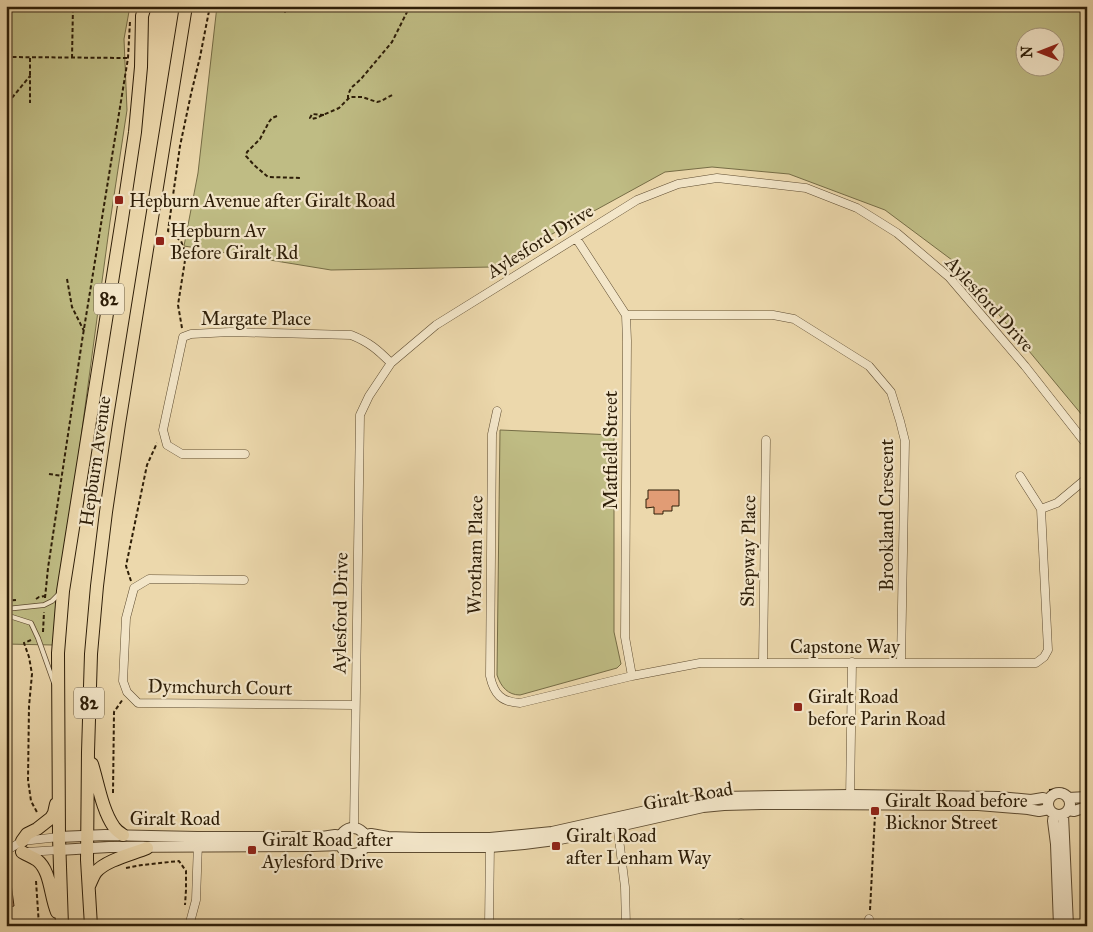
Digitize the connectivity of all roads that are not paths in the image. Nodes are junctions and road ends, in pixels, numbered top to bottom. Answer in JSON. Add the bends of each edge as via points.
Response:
{"nodes":[{"id":1,"x":145,"y":6,"type":"edge"},
{"id":2,"x":186,"y":6,"type":"edge"},
{"id":3,"x":576,"y":238,"type":"junction"},
{"id":4,"x":626,"y":315,"type":"junction"},
{"id":5,"x":391,"y":364,"type":"junction"},
{"id":6,"x":497,"y":411,"type":"dead end"},
{"id":7,"x":766,"y":440,"type":"dead end"},
{"id":8,"x":1087,"y":445,"type":"edge"},
{"id":9,"x":245,"y":454,"type":"dead end"},
{"id":10,"x":1020,"y":476,"type":"dead end"},
{"id":11,"x":1087,"y":478,"type":"edge"},
{"id":12,"x":1041,"y":509,"type":"junction"},
{"id":13,"x":244,"y":580,"type":"dead end"},
{"id":14,"x":63,"y":591,"type":"junction"},
{"id":15,"x":6,"y":609,"type":"edge"},
{"id":16,"x":6,"y":615,"type":"edge"},
{"id":17,"x":763,"y":662,"type":"junction"},
{"id":18,"x":852,"y":662,"type":"junction"},
{"id":19,"x":901,"y":662,"type":"junction"},
{"id":20,"x":632,"y":676,"type":"junction"},
{"id":21,"x":58,"y":695,"type":"junction"},
{"id":22,"x":500,"y":696,"type":"joint"},
{"id":23,"x":355,"y":705,"type":"junction"},
{"id":24,"x":88,"y":752,"type":"junction"},
{"id":25,"x":58,"y":796,"type":"junction"},
{"id":26,"x":1087,"y":797,"type":"edge"},
{"id":27,"x":1068,"y":798,"type":"junction"},
{"id":28,"x":850,"y":800,"type":"junction"},
{"id":29,"x":1087,"y":808,"type":"edge"},
{"id":30,"x":1057,"y":810,"type":"junction"},
{"id":31,"x":617,"y":823,"type":"junction"},
{"id":32,"x":354,"y":828,"type":"junction"},
{"id":33,"x":365,"y":834,"type":"junction"},
{"id":34,"x":123,"y":835,"type":"junction"},
{"id":35,"x":340,"y":841,"type":"junction"},
{"id":36,"x":87,"y":842,"type":"junction"},
{"id":37,"x":198,"y":842,"type":"junction"},
{"id":38,"x":490,"y":842,"type":"junction"},
{"id":39,"x":59,"y":844,"type":"junction"},
{"id":40,"x":16,"y":847,"type":"edge"},
{"id":41,"x":147,"y":848,"type":"junction"},
{"id":42,"x":364,"y":848,"type":"junction"},
{"id":43,"x":88,"y":888,"type":"junction"},
{"id":44,"x":62,"y":926,"type":"edge"},
{"id":45,"x":92,"y":926,"type":"edge"},
{"id":46,"x":189,"y":926,"type":"edge"},
{"id":47,"x":489,"y":926,"type":"edge"},
{"id":48,"x":626,"y":926,"type":"edge"},
{"id":49,"x":1059,"y":926,"type":"edge"},
{"id":50,"x":1068,"y":926,"type":"edge"}],
"edges":[{"from":1,"to":14,"type":"main road","name":"Hepburn Avenue","number":"82","via":[[135,132]]},
{"from":2,"to":24,"type":"main road","name":"Hepburn Avenue","number":"82","via":[[106,512],[91,654]]},
{"from":3,"to":4,"type":"street"},
{"from":3,"to":5,"type":"street","name":"Aylesford Drive","via":[[436,325]]},
{"from":3,"to":8,"type":"street","name":"Aylesford Drive","via":[[637,200],[678,184],[717,178],[806,188],[857,208],[897,233],[948,277],[1025,366]]},
{"from":4,"to":19,"type":"street","name":"Brookland Crescent","via":[[773,315],[794,319],[869,366],[891,392],[905,441]]},
{"from":4,"to":20,"type":"street","name":"Matfield Street","via":[[625,637]]},
{"from":5,"to":9,"type":"street","name":"Margate Place","via":[[377,349],[351,335],[230,332],[183,337],[162,430],[167,445],[182,454]]},
{"from":5,"to":23,"type":"street","name":"Aylesford Drive","via":[[360,415]]},
{"from":6,"to":22,"type":"street","name":"Wrotham Place","via":[[492,434],[490,676],[493,688]]},
{"from":7,"to":17,"type":"street","name":"Shepway Place"},
{"from":10,"to":12,"type":"street","name":"Capstone Way"},
{"from":11,"to":12,"type":"street","via":[[1057,503]]},
{"from":12,"to":19,"type":"street","name":"Capstone Way","via":[[1048,650],[1044,658],[1036,663]]},
{"from":13,"to":23,"type":"street","name":"Dymchurch Court","via":[[149,578],[134,588],[126,618],[123,680],[127,692],[138,703]]},
{"from":14,"to":15,"type":"lane","via":[[44,605]]},
{"from":14,"to":21,"type":"main road","name":"Hepburn Avenue","number":"82"},
{"from":16,"to":21,"type":"lane","via":[[31,624]]},
{"from":17,"to":18,"type":"street","name":"Capstone Way"},
{"from":17,"to":20,"type":"street","name":"Capstone Way","via":[[700,663]]},
{"from":18,"to":19,"type":"street","name":"Capstone Way"},
{"from":18,"to":28,"type":"street"},
{"from":20,"to":22,"type":"street","name":"Capstone Way","via":[[520,703]]},
{"from":21,"to":25,"type":"main road","name":"Hepburn Avenue","number":"82"},
{"from":23,"to":32,"type":"street","name":"Aylesford Drive"},
{"from":24,"to":34,"type":"main road","via":[[107,813],[114,827]]},
{"from":24,"to":36,"type":"main road","name":"Hepburn Avenue","number":"82"},
{"from":25,"to":39,"type":"main road","name":"Hepburn Avenue","number":"82"},
{"from":25,"to":40,"type":"main road","via":[[51,818],[27,834]]},
{"from":26,"to":27,"type":"street"},
{"from":27,"to":30,"type":"street","via":[[1070,804]]},
{"from":27,"to":30,"type":"street","via":[[1059,793],[1053,795]]},
{"from":28,"to":30,"type":"street","name":"Giralt Road","via":[[875,805]]},
{"from":28,"to":30,"type":"street","name":"Giralt Road","via":[[1043,798]]},
{"from":28,"to":31,"type":"street","name":"Giralt Road","via":[[703,807]]},
{"from":29,"to":30,"type":"street","name":"Giralt Road"},
{"from":30,"to":49,"type":"street","via":[[1053,821]]},
{"from":30,"to":50,"type":"street"},
{"from":31,"to":38,"type":"street","name":"Giralt Road","via":[[555,840]]},
{"from":31,"to":48,"type":"street"},
{"from":32,"to":33,"type":"street"},
{"from":32,"to":35,"type":"street","via":[[346,830]]},
{"from":33,"to":38,"type":"street","name":"Giralt Road"},
{"from":33,"to":42,"type":"street"},
{"from":34,"to":36,"type":"street","name":"Giralt Road"},
{"from":34,"to":37,"type":"street","name":"Giralt Road"},
{"from":35,"to":37,"type":"street","name":"Giralt Road","via":[[313,846]]},
{"from":35,"to":42,"type":"street","via":[[350,854]]},
{"from":36,"to":39,"type":"street","name":"Giralt Road"},
{"from":36,"to":41,"type":"street","name":"Giralt Road"},
{"from":36,"to":43,"type":"main road","name":"Hepburn Avenue","number":"82"},
{"from":37,"to":41,"type":"street","name":"Giralt Road"},
{"from":37,"to":46,"type":"street","via":[[196,900]]},
{"from":38,"to":42,"type":"street","name":"Giralt Road"},
{"from":38,"to":47,"type":"street"},
{"from":39,"to":40,"type":"street","name":"Giralt Road"},
{"from":39,"to":40,"type":"street","name":"Giralt Road"},
{"from":39,"to":44,"type":"main road","name":"Hepburn Avenue","number":"82"},
{"from":40,"to":44,"type":"main road","via":[[42,866],[49,879]]},
{"from":41,"to":43,"type":"main road","via":[[109,862],[95,873]]},
{"from":43,"to":45,"type":"main road","name":"Hepburn Avenue","number":"82"}]}
